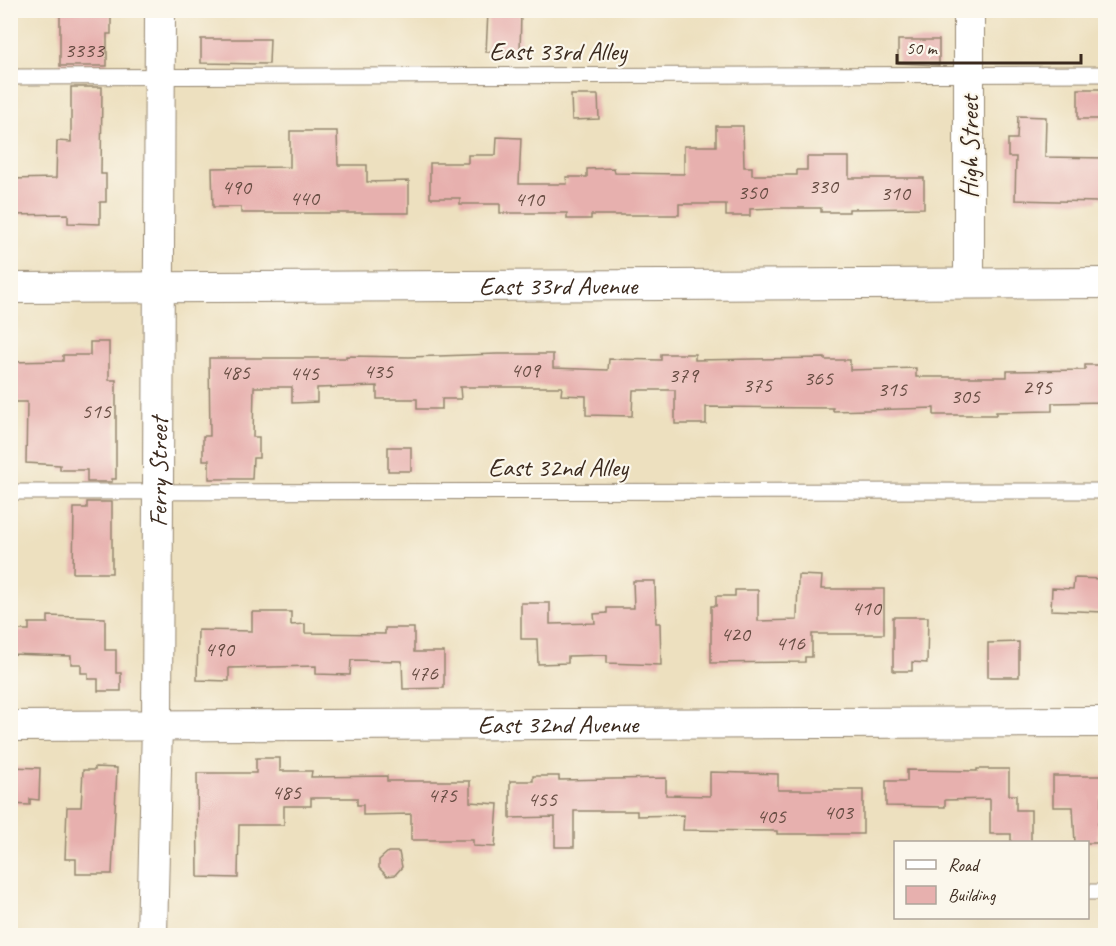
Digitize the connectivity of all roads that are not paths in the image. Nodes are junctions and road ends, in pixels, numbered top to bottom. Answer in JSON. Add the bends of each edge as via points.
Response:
{"nodes":[{"id":1,"x":160,"y":10,"type":"edge"},
{"id":2,"x":969,"y":10,"type":"edge"},
{"id":3,"x":969,"y":74,"type":"junction"},
{"id":4,"x":1106,"y":74,"type":"edge"},
{"id":5,"x":160,"y":76,"type":"junction"},
{"id":6,"x":10,"y":77,"type":"edge"},
{"id":7,"x":969,"y":283,"type":"junction"},
{"id":8,"x":1106,"y":283,"type":"edge"},
{"id":9,"x":10,"y":288,"type":"edge"},
{"id":10,"x":160,"y":288,"type":"junction"},
{"id":11,"x":1106,"y":491,"type":"edge"},
{"id":12,"x":10,"y":492,"type":"edge"},
{"id":13,"x":157,"y":492,"type":"junction"},
{"id":14,"x":1106,"y":722,"type":"edge"},
{"id":15,"x":157,"y":725,"type":"junction"},
{"id":16,"x":10,"y":726,"type":"edge"},
{"id":17,"x":1089,"y":892,"type":"edge"},
{"id":18,"x":1106,"y":892,"type":"edge"},
{"id":19,"x":152,"y":936,"type":"edge"}],
"edges":[{"from":1,"to":5,"type":"street","name":"Ferry Street"},
{"from":2,"to":3,"type":"street","name":"High Street"},
{"from":3,"to":4,"type":"lane","name":"East 33rd Alley"},
{"from":3,"to":5,"type":"lane","name":"East 33rd Alley"},
{"from":3,"to":7,"type":"street","name":"High Street"},
{"from":5,"to":6,"type":"lane","name":"East 33rd Alley"},
{"from":5,"to":10,"type":"street","name":"Ferry Street"},
{"from":7,"to":8,"type":"street","name":"East 33rd Avenue"},
{"from":7,"to":10,"type":"street","name":"East 33rd Avenue"},
{"from":9,"to":10,"type":"street","name":"East 33rd Avenue"},
{"from":10,"to":13,"type":"street","name":"Ferry Street"},
{"from":11,"to":13,"type":"lane","name":"East 32nd Alley"},
{"from":12,"to":13,"type":"lane","name":"East 32nd Alley"},
{"from":13,"to":15,"type":"street","name":"Ferry Street"},
{"from":14,"to":15,"type":"street","name":"East 32nd Avenue"},
{"from":15,"to":16,"type":"street","name":"East 32nd Avenue"},
{"from":15,"to":19,"type":"street","name":"Ferry Street"},
{"from":17,"to":18,"type":"lane"}]}
